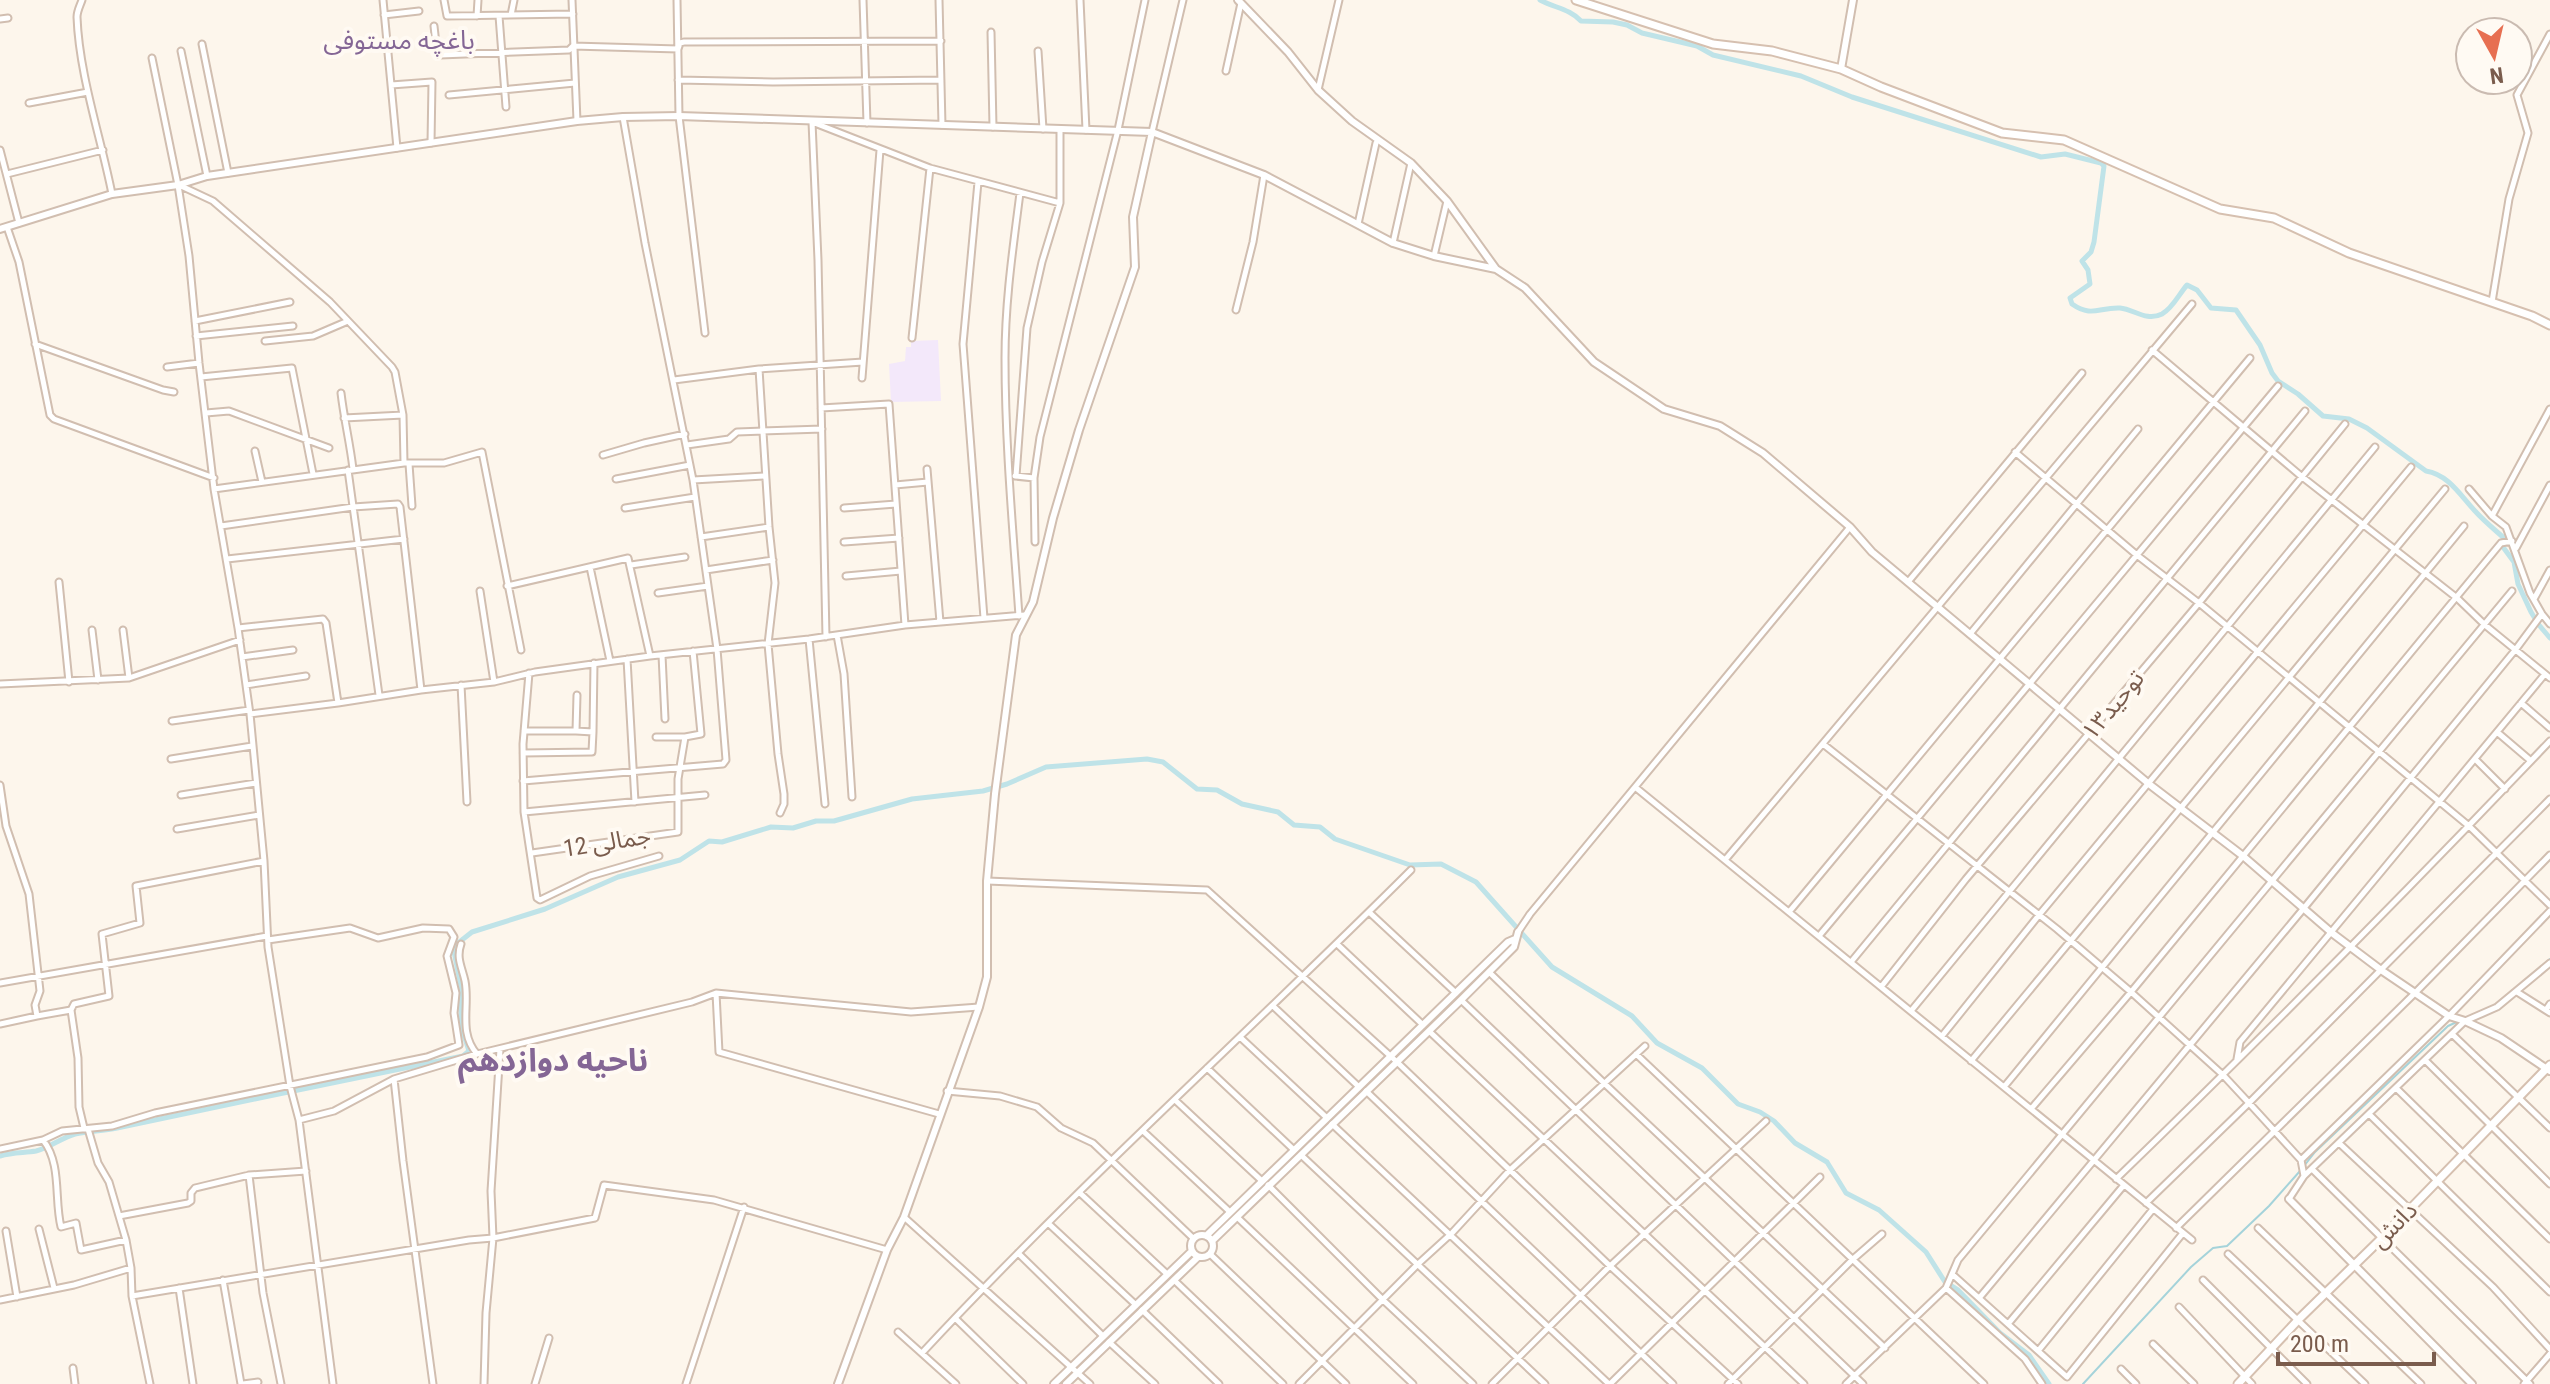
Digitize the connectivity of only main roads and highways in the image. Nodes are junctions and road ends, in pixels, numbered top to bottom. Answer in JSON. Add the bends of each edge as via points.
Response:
{"nodes":[{"id":1,"x":1576,"y":0,"type":"edge"},
{"id":2,"x":2550,"y":325,"type":"edge"},
{"id":3,"x":2549,"y":1069,"type":"edge"},
{"id":4,"x":2238,"y":1384,"type":"edge"}],
"edges":[{"from":1,"to":2,"type":"main road","via":[[1713,44],[1772,51],[1841,69],[2002,133],[2064,140],[2220,209],[2274,218],[2349,253]]},
{"from":3,"to":4,"type":"main road","name":"دانش"}]}
